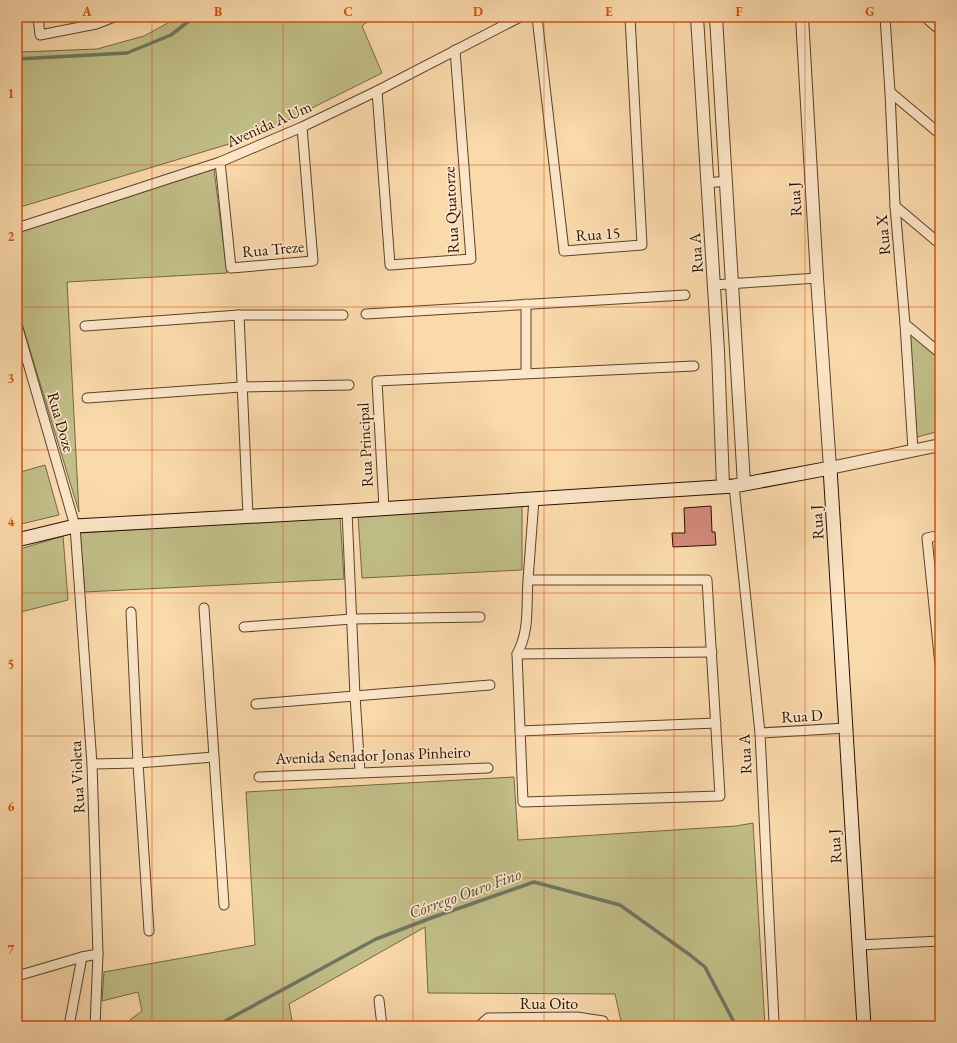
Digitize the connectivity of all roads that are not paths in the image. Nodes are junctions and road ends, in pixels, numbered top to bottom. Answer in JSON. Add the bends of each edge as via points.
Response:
{"nodes":[{"id":1,"x":38,"y":17,"type":"edge"},
{"id":2,"x":114,"y":17,"type":"edge"},
{"id":3,"x":520,"y":17,"type":"edge"},
{"id":4,"x":537,"y":17,"type":"edge"},
{"id":5,"x":630,"y":17,"type":"edge"},
{"id":6,"x":697,"y":17,"type":"edge"},
{"id":7,"x":716,"y":17,"type":"edge"},
{"id":8,"x":802,"y":17,"type":"edge"},
{"id":9,"x":884,"y":17,"type":"edge"},
{"id":10,"x":925,"y":17,"type":"edge"},
{"id":11,"x":940,"y":30,"type":"edge"},
{"id":12,"x":455,"y":50,"type":"junction"},
{"id":13,"x":377,"y":91,"type":"junction"},
{"id":14,"x":890,"y":92,"type":"junction"},
{"id":15,"x":302,"y":127,"type":"junction"},
{"id":16,"x":940,"y":134,"type":"edge"},
{"id":17,"x":220,"y":162,"type":"junction"},
{"id":18,"x":726,"y":181,"type":"junction"},
{"id":19,"x":708,"y":183,"type":"junction"},
{"id":20,"x":895,"y":206,"type":"junction"},
{"id":21,"x":17,"y":228,"type":"edge"},
{"id":22,"x":940,"y":244,"type":"edge"},
{"id":23,"x":817,"y":278,"type":"junction"},
{"id":24,"x":732,"y":284,"type":"junction"},
{"id":25,"x":714,"y":285,"type":"junction"},
{"id":26,"x":685,"y":295,"type":"dead end"},
{"id":27,"x":526,"y":304,"type":"junction"},
{"id":28,"x":366,"y":314,"type":"dead end"},
{"id":29,"x":239,"y":315,"type":"junction"},
{"id":30,"x":343,"y":315,"type":"dead end"},
{"id":31,"x":905,"y":324,"type":"junction"},
{"id":32,"x":17,"y":326,"type":"edge"},
{"id":33,"x":85,"y":326,"type":"dead end"},
{"id":34,"x":940,"y":353,"type":"edge"},
{"id":35,"x":694,"y":366,"type":"dead end"},
{"id":36,"x":526,"y":373,"type":"junction"},
{"id":37,"x":349,"y":385,"type":"dead end"},
{"id":38,"x":241,"y":387,"type":"junction"},
{"id":39,"x":86,"y":398,"type":"dead end"},
{"id":40,"x":940,"y":444,"type":"edge"},
{"id":41,"x":913,"y":450,"type":"junction"},
{"id":42,"x":830,"y":468,"type":"junction"},
{"id":43,"x":734,"y":485,"type":"junction"},
{"id":44,"x":534,"y":499,"type":"junction"},
{"id":45,"x":384,"y":508,"type":"junction"},
{"id":46,"x":347,"y":511,"type":"junction"},
{"id":47,"x":248,"y":516,"type":"junction"},
{"id":48,"x":75,"y":526,"type":"junction"},
{"id":49,"x":940,"y":535,"type":"edge"},
{"id":50,"x":17,"y":540,"type":"edge"},
{"id":51,"x":528,"y":580,"type":"junction"},
{"id":52,"x":204,"y":608,"type":"dead end"},
{"id":53,"x":131,"y":612,"type":"dead end"},
{"id":54,"x":480,"y":618,"type":"dead end"},
{"id":55,"x":352,"y":619,"type":"junction"},
{"id":56,"x":244,"y":627,"type":"dead end"},
{"id":57,"x":939,"y":642,"type":"edge"},
{"id":58,"x":712,"y":652,"type":"junction"},
{"id":59,"x":517,"y":654,"type":"junction"},
{"id":60,"x":940,"y":665,"type":"edge"},
{"id":61,"x":490,"y":685,"type":"dead end"},
{"id":62,"x":355,"y":696,"type":"junction"},
{"id":63,"x":256,"y":704,"type":"dead end"},
{"id":64,"x":716,"y":723,"type":"junction"},
{"id":65,"x":846,"y":728,"type":"junction"},
{"id":66,"x":520,"y":730,"type":"junction"},
{"id":67,"x":760,"y":733,"type":"junction"},
{"id":68,"x":214,"y":757,"type":"junction"},
{"id":69,"x":138,"y":763,"type":"junction"},
{"id":70,"x":92,"y":764,"type":"junction"},
{"id":71,"x":488,"y":768,"type":"dead end"},
{"id":72,"x":360,"y":772,"type":"junction"},
{"id":73,"x":259,"y":776,"type":"dead end"},
{"id":74,"x":224,"y":905,"type":"dead end"},
{"id":75,"x":149,"y":931,"type":"dead end"},
{"id":76,"x":940,"y":941,"type":"edge"},
{"id":77,"x":858,"y":945,"type":"junction"},
{"id":78,"x":98,"y":954,"type":"junction"},
{"id":79,"x":82,"y":957,"type":"junction"},
{"id":80,"x":17,"y":976,"type":"edge"},
{"id":81,"x":379,"y":1000,"type":"dead end"},
{"id":82,"x":774,"y":1022,"type":"dead end"},
{"id":83,"x":69,"y":1026,"type":"edge"},
{"id":84,"x":95,"y":1026,"type":"edge"},
{"id":85,"x":382,"y":1026,"type":"edge"},
{"id":86,"x":479,"y":1026,"type":"edge"},
{"id":87,"x":606,"y":1026,"type":"edge"},
{"id":88,"x":864,"y":1026,"type":"edge"}],
"edges":[{"from":1,"to":2,"type":"street","via":[[40,35],[96,24]]},
{"from":3,"to":12,"type":"street","name":"Avenida A Um"},
{"from":4,"to":5,"type":"street","name":"Rua 15","via":[[564,252],[642,245]]},
{"from":6,"to":19,"type":"street","name":"Rua A"},
{"from":7,"to":18,"type":"street","name":"Rua A"},
{"from":8,"to":23,"type":"street","name":"Rua J"},
{"from":9,"to":14,"type":"street","name":"Rua X"},
{"from":10,"to":11,"type":"street"},
{"from":12,"to":13,"type":"street","name":"Avenida A Um"},
{"from":12,"to":13,"type":"street","name":"Rua Quatorze","via":[[471,259],[390,265]]},
{"from":13,"to":15,"type":"street","name":"Avenida A Um"},
{"from":14,"to":16,"type":"street"},
{"from":14,"to":20,"type":"street","name":"Rua X"},
{"from":15,"to":17,"type":"street","name":"Avenida A Um"},
{"from":15,"to":17,"type":"street","name":"Rua Treze","via":[[313,261],[232,268]]},
{"from":17,"to":21,"type":"street","name":"Avenida A Um"},
{"from":18,"to":19,"type":"street"},
{"from":18,"to":24,"type":"street","name":"Rua A"},
{"from":19,"to":25,"type":"street","name":"Rua A"},
{"from":20,"to":22,"type":"street"},
{"from":20,"to":31,"type":"street","name":"Rua X"},
{"from":23,"to":24,"type":"street"},
{"from":23,"to":42,"type":"street","name":"Rua J"},
{"from":24,"to":25,"type":"street"},
{"from":24,"to":43,"type":"street","name":"Rua A"},
{"from":25,"to":43,"type":"street","name":"Rua A","via":[[718,351]]},
{"from":26,"to":27,"type":"street"},
{"from":27,"to":28,"type":"street"},
{"from":27,"to":36,"type":"street"},
{"from":29,"to":30,"type":"street"},
{"from":29,"to":33,"type":"street"},
{"from":29,"to":38,"type":"street"},
{"from":31,"to":34,"type":"street"},
{"from":31,"to":41,"type":"street","name":"Rua X"},
{"from":32,"to":48,"type":"street","name":"Rua Doze"},
{"from":35,"to":36,"type":"street"},
{"from":36,"to":45,"type":"street","name":"Rua Principal","via":[[377,381]]},
{"from":37,"to":38,"type":"street"},
{"from":38,"to":39,"type":"street"},
{"from":38,"to":47,"type":"street"},
{"from":40,"to":41,"type":"street"},
{"from":41,"to":42,"type":"street"},
{"from":42,"to":43,"type":"main road"},
{"from":42,"to":65,"type":"main road","name":"Rua J"},
{"from":43,"to":44,"type":"main road"},
{"from":43,"to":67,"type":"street","name":"Rua A"},
{"from":44,"to":45,"type":"main road"},
{"from":44,"to":51,"type":"street"},
{"from":45,"to":46,"type":"main road"},
{"from":46,"to":47,"type":"main road"},
{"from":46,"to":55,"type":"street"},
{"from":47,"to":48,"type":"main road"},
{"from":48,"to":50,"type":"main road"},
{"from":48,"to":70,"type":"street","name":"Rua Violeta"},
{"from":49,"to":57,"type":"street","via":[[927,538]]},
{"from":51,"to":58,"type":"street","via":[[707,580]]},
{"from":51,"to":59,"type":"street","via":[[524,642]]},
{"from":52,"to":68,"type":"street"},
{"from":53,"to":69,"type":"street"},
{"from":54,"to":55,"type":"street"},
{"from":55,"to":56,"type":"street"},
{"from":55,"to":62,"type":"street"},
{"from":57,"to":60,"type":"street"},
{"from":58,"to":59,"type":"street"},
{"from":58,"to":64,"type":"street"},
{"from":59,"to":66,"type":"street"},
{"from":61,"to":62,"type":"street"},
{"from":62,"to":63,"type":"street"},
{"from":62,"to":72,"type":"street"},
{"from":64,"to":66,"type":"street"},
{"from":64,"to":66,"type":"street","via":[[720,796],[523,802]]},
{"from":65,"to":67,"type":"street","name":"Rua D"},
{"from":65,"to":77,"type":"main road","name":"Rua J"},
{"from":67,"to":82,"type":"street","name":"Rua A"},
{"from":68,"to":69,"type":"street"},
{"from":68,"to":74,"type":"street"},
{"from":69,"to":70,"type":"street"},
{"from":69,"to":75,"type":"street"},
{"from":70,"to":78,"type":"street","name":"Rua Violeta"},
{"from":71,"to":72,"type":"street","name":"Avenida Senador Jonas Pinheiro"},
{"from":72,"to":73,"type":"street","name":"Avenida Senador Jonas Pinheiro"},
{"from":76,"to":77,"type":"street"},
{"from":77,"to":88,"type":"main road","name":"Rua J"},
{"from":78,"to":79,"type":"street"},
{"from":78,"to":84,"type":"street","name":"Rua Violeta"},
{"from":79,"to":80,"type":"street"},
{"from":79,"to":83,"type":"street"},
{"from":81,"to":85,"type":"street"},
{"from":86,"to":87,"type":"street","name":"Rua Oito","via":[[488,1018],[577,1017],[603,1021]]}]}
